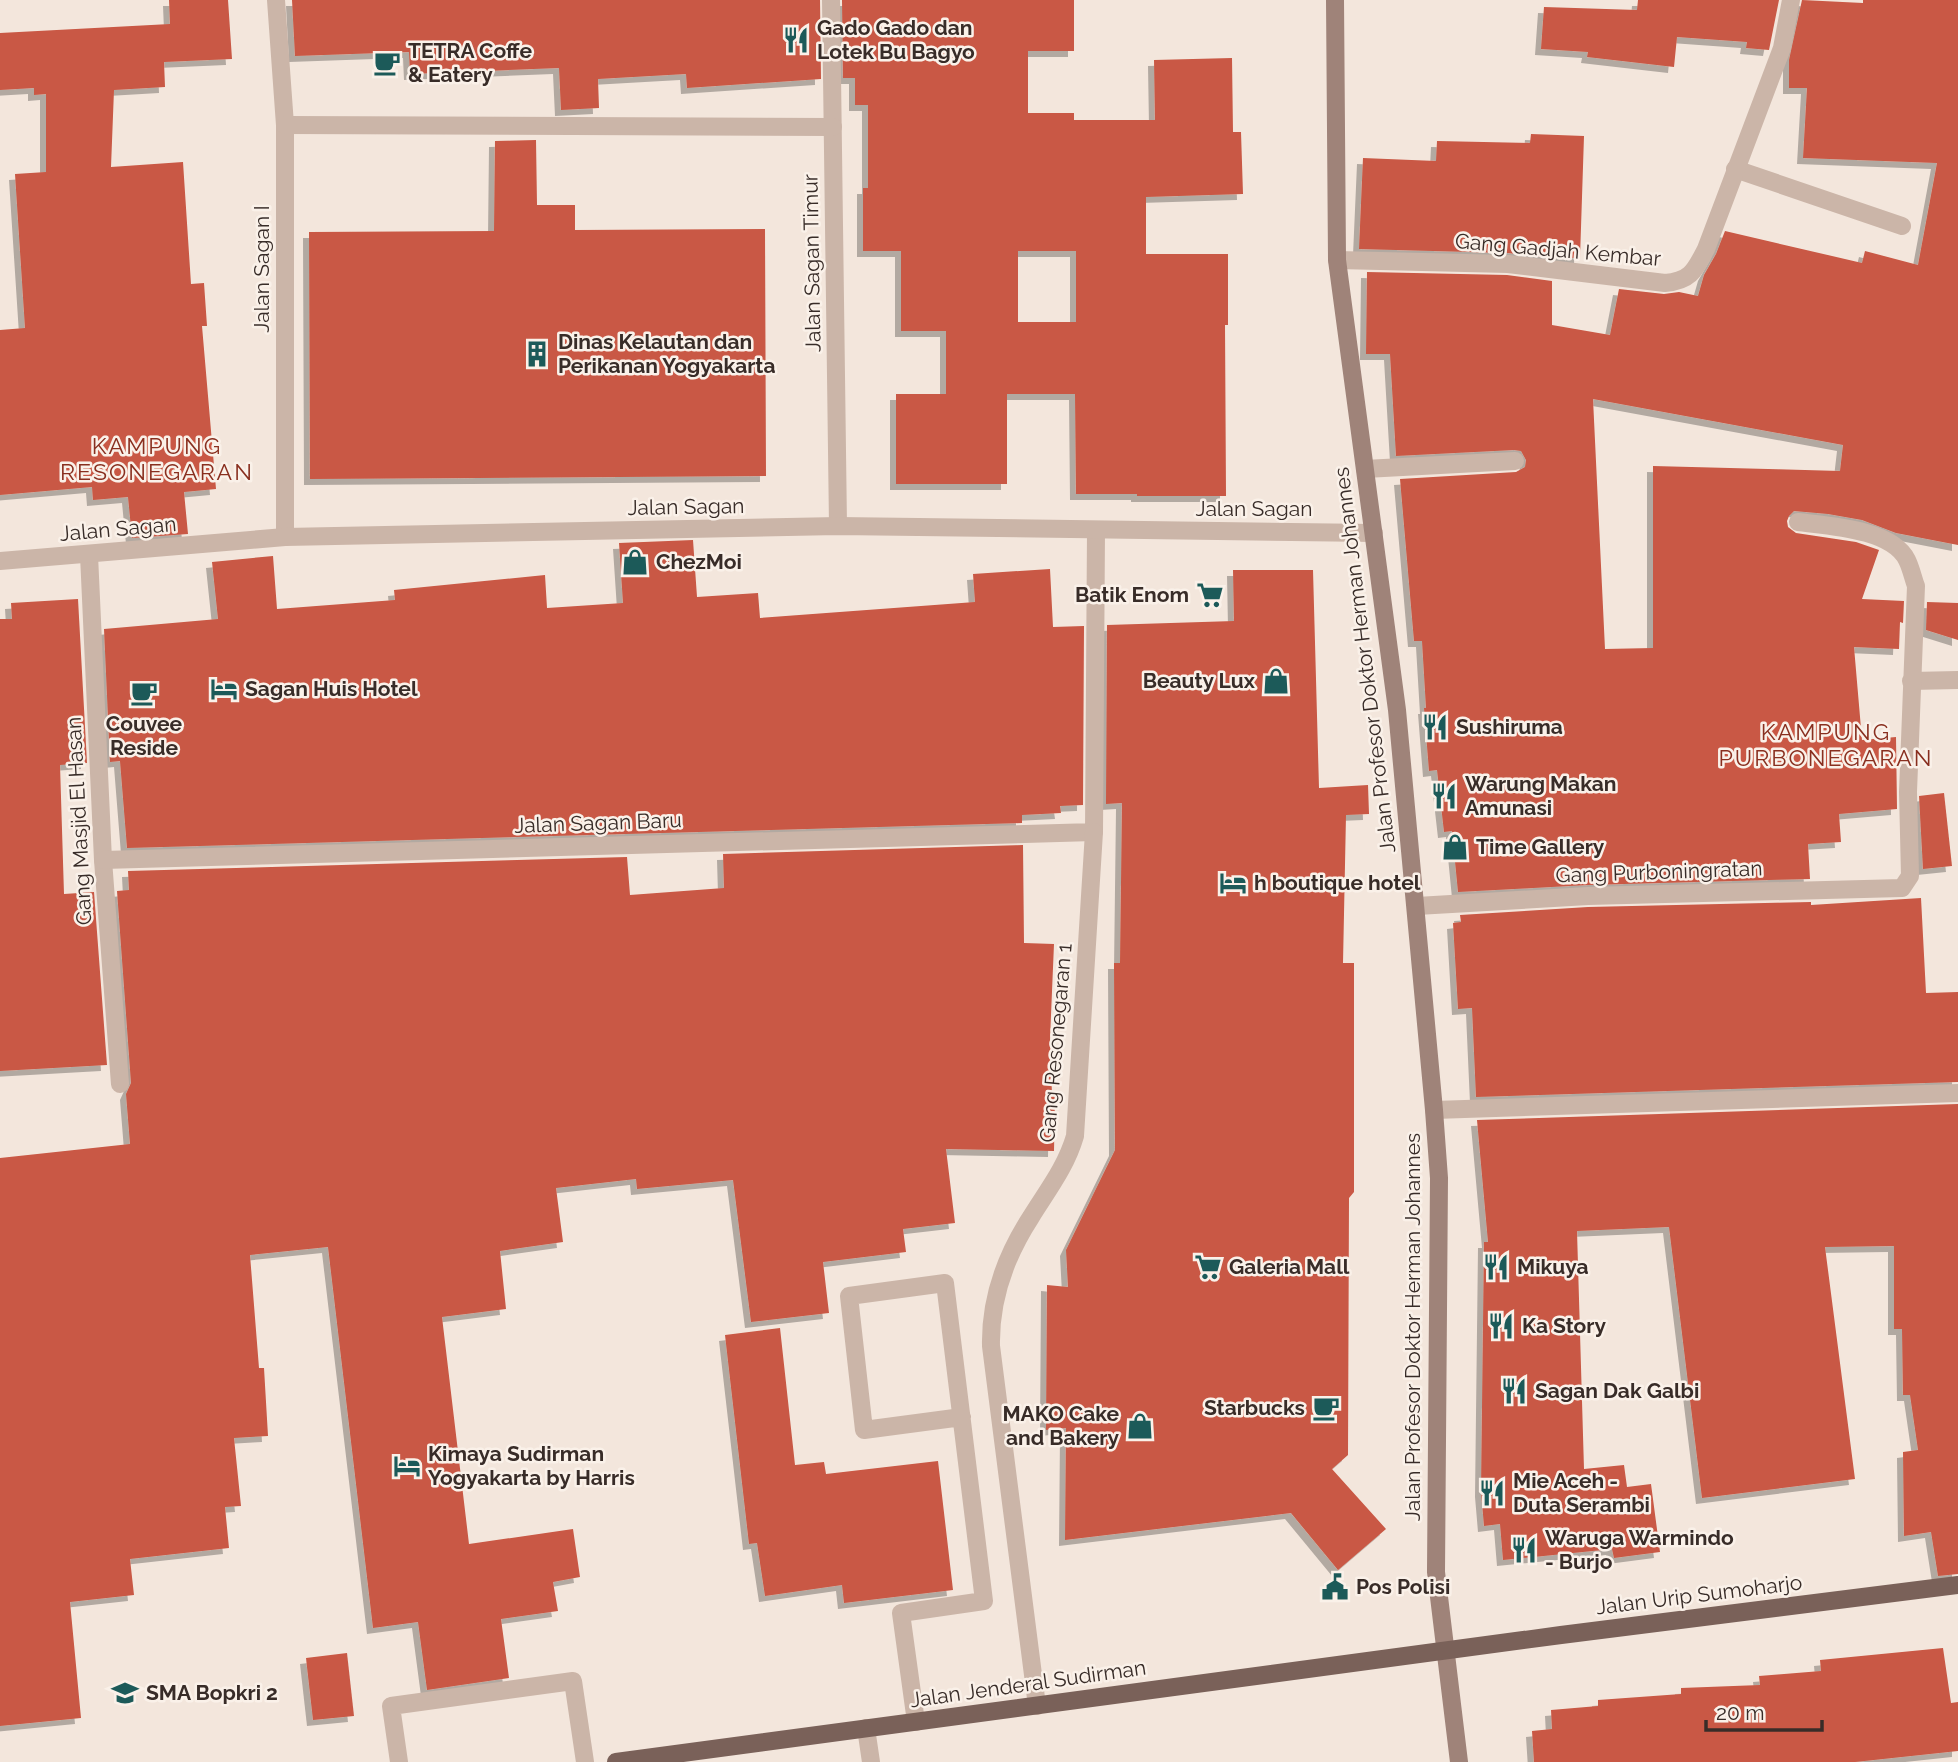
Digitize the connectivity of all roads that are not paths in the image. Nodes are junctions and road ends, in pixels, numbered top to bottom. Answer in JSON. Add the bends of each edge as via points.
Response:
{"nodes":[{"id":1,"x":276,"y":0,"type":"edge"},
{"id":2,"x":831,"y":0,"type":"edge"},
{"id":3,"x":1335,"y":0,"type":"edge"},
{"id":4,"x":1791,"y":0,"type":"edge"},
{"id":5,"x":285,"y":125,"type":"junction"},
{"id":6,"x":833,"y":127,"type":"junction"},
{"id":7,"x":1735,"y":169,"type":"junction"},
{"id":8,"x":1902,"y":226,"type":"dead end"},
{"id":9,"x":1337,"y":260,"type":"junction"},
{"id":10,"x":1516,"y":461,"type":"dead end"},
{"id":11,"x":1366,"y":469,"type":"junction"},
{"id":12,"x":1798,"y":522,"type":"dead end"},
{"id":13,"x":838,"y":526,"type":"junction"},
{"id":14,"x":1096,"y":531,"type":"junction"},
{"id":15,"x":1374,"y":533,"type":"junction"},
{"id":16,"x":285,"y":537,"type":"junction"},
{"id":17,"x":89,"y":555,"type":"junction"},
{"id":18,"x":0,"y":561,"type":"edge"},
{"id":19,"x":1958,"y":680,"type":"edge"},
{"id":20,"x":1911,"y":681,"type":"junction"},
{"id":21,"x":1094,"y":832,"type":"junction"},
{"id":22,"x":103,"y":860,"type":"junction"},
{"id":23,"x":1417,"y":906,"type":"junction"},
{"id":24,"x":120,"y":1084,"type":"dead end"},
{"id":25,"x":1958,"y":1093,"type":"edge"},
{"id":26,"x":1434,"y":1110,"type":"junction"},
{"id":27,"x":961,"y":1417,"type":"junction"},
{"id":28,"x":1958,"y":1585,"type":"edge"},
{"id":29,"x":1445,"y":1651,"type":"junction"},
{"id":30,"x":1037,"y":1706,"type":"junction"},
{"id":31,"x":916,"y":1722,"type":"junction"},
{"id":32,"x":866,"y":1728,"type":"junction"},
{"id":33,"x":398,"y":1762,"type":"edge"},
{"id":34,"x":585,"y":1762,"type":"edge"},
{"id":35,"x":616,"y":1762,"type":"edge"},
{"id":36,"x":871,"y":1762,"type":"edge"},
{"id":37,"x":1459,"y":1762,"type":"edge"}],
"edges":[{"from":1,"to":5,"type":"street","name":"Jalan Sagan I"},
{"from":2,"to":6,"type":"street","name":"Jalan Sagan Timur"},
{"from":3,"to":9,"type":"main road","name":"Jalan Profesor Doktor Herman Johannes"},
{"from":4,"to":7,"type":"street","name":"Gang Gadjah Kembar","via":[[1782,48]]},
{"from":5,"to":6,"type":"street"},
{"from":5,"to":16,"type":"street","name":"Jalan Sagan I"},
{"from":6,"to":13,"type":"street","name":"Jalan Sagan Timur"},
{"from":7,"to":8,"type":"street"},
{"from":7,"to":9,"type":"street","name":"Gang Gadjah Kembar","via":[[1706,249],[1695,270],[1678,282],[1508,264]]},
{"from":9,"to":11,"type":"main road","name":"Jalan Profesor Doktor Herman Johannes"},
{"from":10,"to":11,"type":"street"},
{"from":11,"to":15,"type":"main road","name":"Jalan Profesor Doktor Herman Johannes"},
{"from":12,"to":20,"type":"street","via":[[1846,528],[1892,542],[1907,559],[1916,586]]},
{"from":13,"to":14,"type":"street","name":"Jalan Sagan"},
{"from":13,"to":16,"type":"street","name":"Jalan Sagan"},
{"from":14,"to":15,"type":"street","name":"Jalan Sagan"},
{"from":14,"to":21,"type":"street","name":"Gang Resonegaran 1"},
{"from":15,"to":23,"type":"main road","name":"Jalan Profesor Doktor Herman Johannes"},
{"from":16,"to":17,"type":"street","name":"Jalan Sagan"},
{"from":17,"to":18,"type":"street","name":"Jalan Sagan"},
{"from":17,"to":22,"type":"street","name":"Gang Masjid El Hasan"},
{"from":19,"to":20,"type":"street"},
{"from":20,"to":23,"type":"street","name":"Gang Purboningratan","via":[[1910,876],[1902,888],[1588,896]]},
{"from":21,"to":22,"type":"street","name":"Jalan Sagan Baru"},
{"from":21,"to":30,"type":"street","name":"Gang Resonegaran 1","via":[[1074,1136],[1060,1172],[1009,1254],[990,1320]]},
{"from":22,"to":24,"type":"street","name":"Gang Masjid El Hasan"},
{"from":23,"to":26,"type":"main road","name":"Jalan Profesor Doktor Herman Johannes"},
{"from":25,"to":26,"type":"street"},
{"from":26,"to":29,"type":"main road","name":"Jalan Profesor Doktor Herman Johannes","via":[[1439,1178],[1436,1572]]},
{"from":27,"to":27,"type":"street","via":[[945,1283],[849,1296],[864,1430]]},
{"from":27,"to":31,"type":"street","via":[[984,1601],[901,1613]]},
{"from":28,"to":29,"type":"main road","name":"Jalan Urip Sumoharjo"},
{"from":29,"to":30,"type":"main road","name":"Jalan Jenderal Sudirman"},
{"from":29,"to":37,"type":"main road","name":"Jalan Profesor Doktor Herman Johannes"},
{"from":30,"to":31,"type":"main road","name":"Jalan Jenderal Sudirman"},
{"from":31,"to":32,"type":"main road","name":"Jalan Jenderal Sudirman"},
{"from":32,"to":35,"type":"main road","name":"Jalan Jenderal Sudirman"},
{"from":32,"to":36,"type":"street"},
{"from":33,"to":34,"type":"street","via":[[391,1706],[573,1681]]}]}
